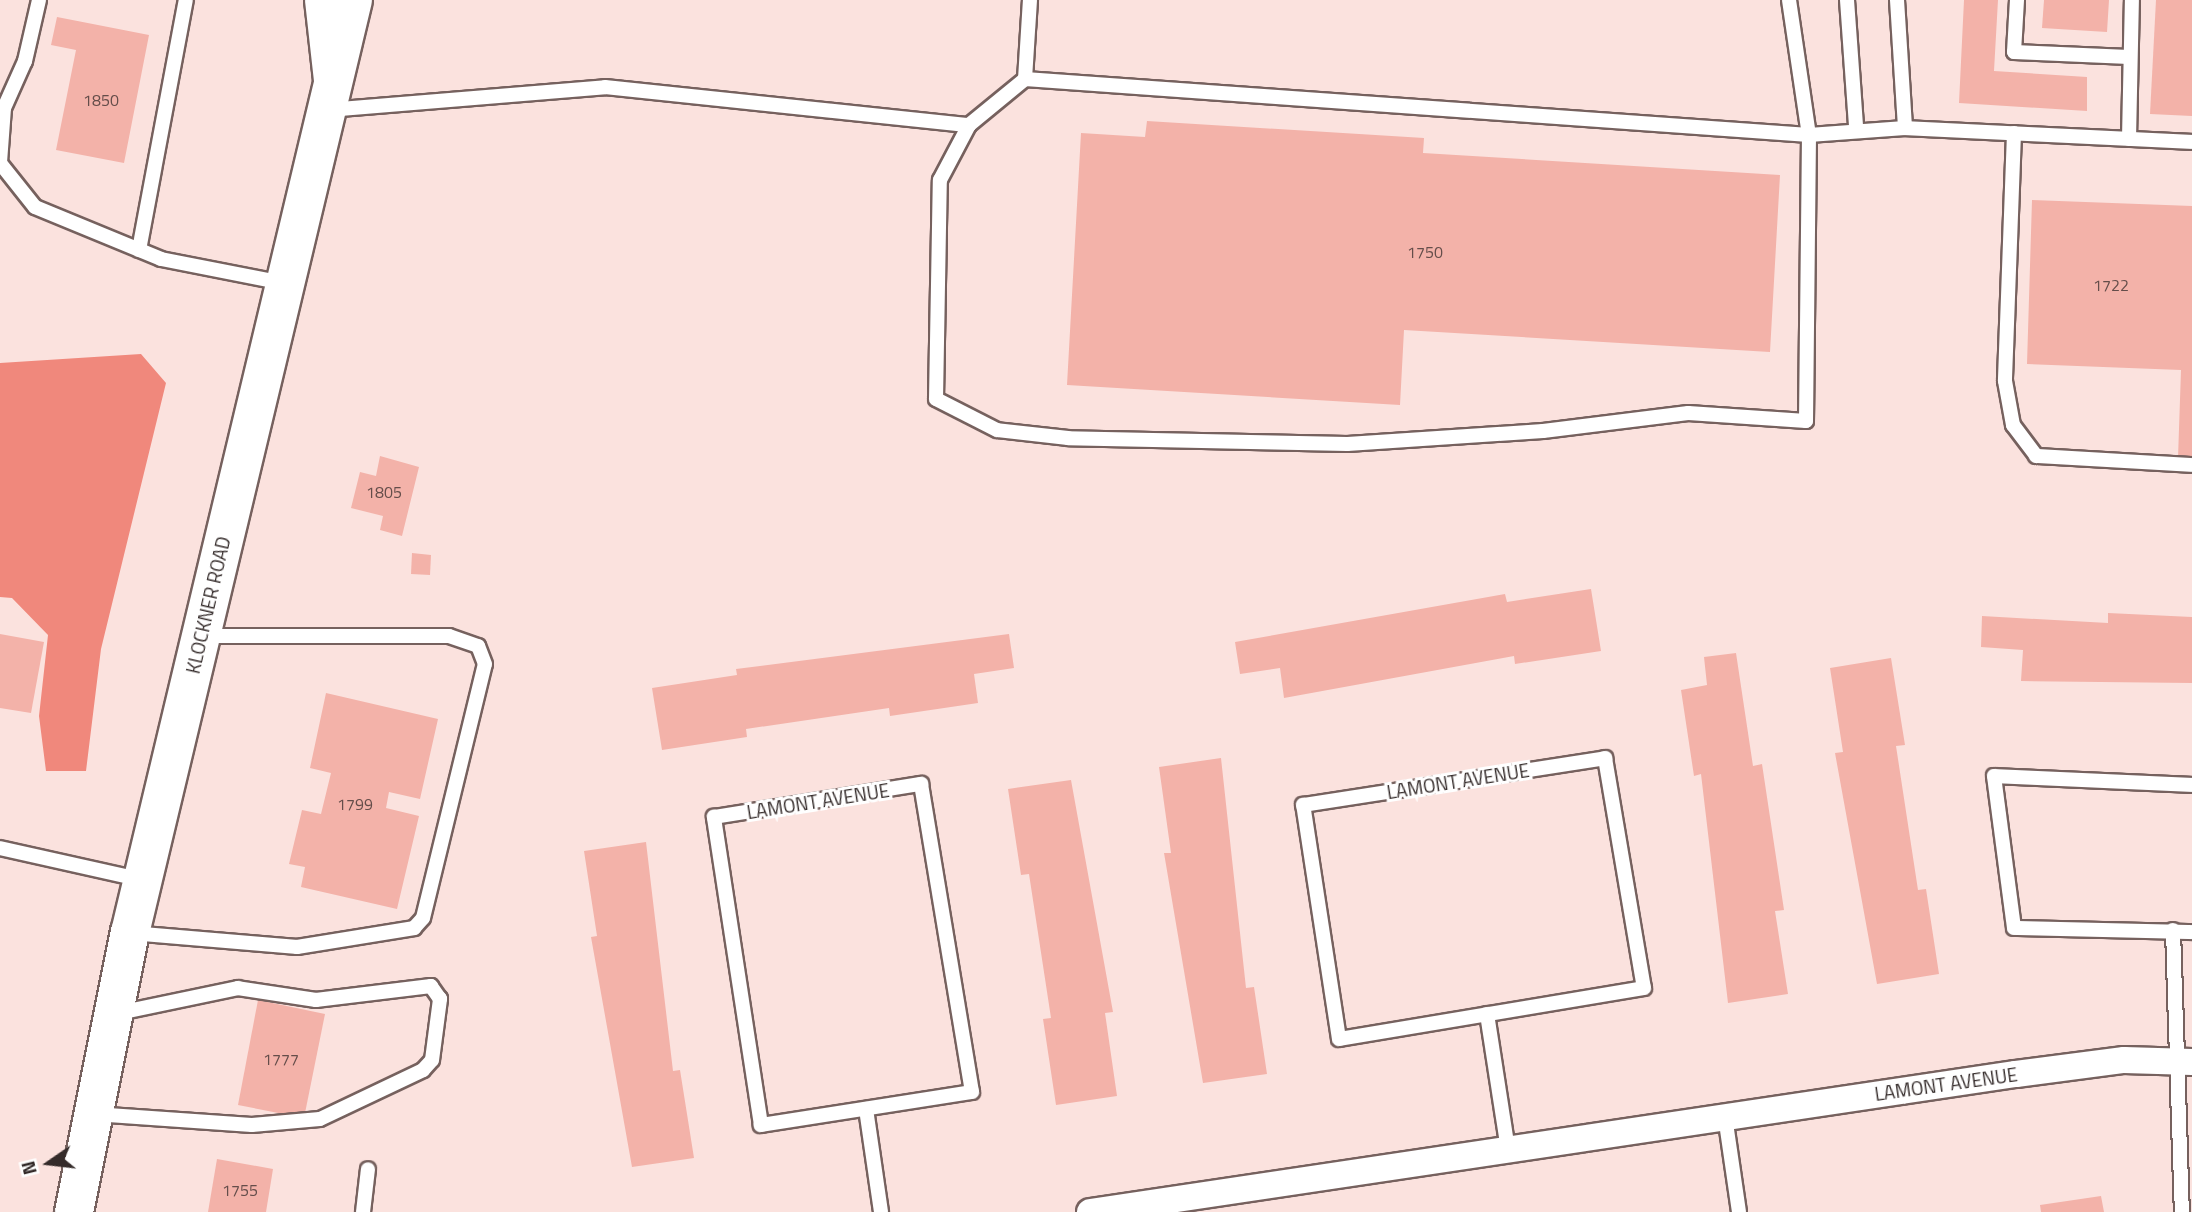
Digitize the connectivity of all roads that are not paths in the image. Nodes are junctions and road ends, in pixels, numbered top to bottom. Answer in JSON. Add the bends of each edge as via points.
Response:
{"nodes":[{"id":1,"x":39,"y":0,"type":"edge"},
{"id":2,"x":186,"y":0,"type":"edge"},
{"id":3,"x":324,"y":0,"type":"edge"},
{"id":4,"x":352,"y":0,"type":"edge"},
{"id":5,"x":1030,"y":0,"type":"edge"},
{"id":6,"x":1790,"y":0,"type":"edge"},
{"id":7,"x":1847,"y":0,"type":"edge"},
{"id":8,"x":1897,"y":0,"type":"edge"},
{"id":9,"x":2017,"y":0,"type":"edge"},
{"id":10,"x":2132,"y":0,"type":"edge"},
{"id":11,"x":2129,"y":57,"type":"junction"},
{"id":12,"x":1025,"y":79,"type":"junction"},
{"id":13,"x":330,"y":95,"type":"junction"},
{"id":14,"x":970,"y":125,"type":"junction"},
{"id":15,"x":1856,"y":127,"type":"junction"},
{"id":16,"x":1905,"y":128,"type":"junction"},
{"id":17,"x":2014,"y":133,"type":"junction"},
{"id":18,"x":1809,"y":135,"type":"junction"},
{"id":19,"x":2129,"y":139,"type":"junction"},
{"id":20,"x":2192,"y":142,"type":"edge"},
{"id":21,"x":139,"y":250,"type":"junction"},
{"id":22,"x":285,"y":284,"type":"junction"},
{"id":23,"x":2192,"y":466,"type":"edge"},
{"id":24,"x":201,"y":636,"type":"junction"},
{"id":25,"x":2192,"y":785,"type":"edge"},
{"id":26,"x":0,"y":848,"type":"edge"},
{"id":27,"x":144,"y":880,"type":"junction"},
{"id":28,"x":2173,"y":930,"type":"junction"},
{"id":29,"x":2192,"y":932,"type":"edge"},
{"id":30,"x":130,"y":933,"type":"junction"},
{"id":31,"x":114,"y":1014,"type":"junction"},
{"id":32,"x":1487,"y":1014,"type":"junction"},
{"id":33,"x":2185,"y":1061,"type":"edge"},
{"id":34,"x":866,"y":1109,"type":"junction"},
{"id":35,"x":94,"y":1114,"type":"junction"},
{"id":36,"x":1725,"y":1116,"type":"junction"},
{"id":37,"x":1508,"y":1149,"type":"junction"},
{"id":38,"x":368,"y":1169,"type":"dead end"},
{"id":39,"x":74,"y":1212,"type":"edge"},
{"id":40,"x":363,"y":1212,"type":"edge"},
{"id":41,"x":881,"y":1212,"type":"edge"},
{"id":42,"x":1090,"y":1212,"type":"edge"},
{"id":43,"x":1739,"y":1212,"type":"edge"},
{"id":44,"x":2182,"y":1212,"type":"edge"}],
"edges":[{"from":1,"to":21,"type":"lane","via":[[25,61],[4,108],[1,163],[35,207]]},
{"from":2,"to":21,"type":"lane"},
{"from":3,"to":13,"type":"main road"},
{"from":4,"to":13,"type":"main road","name":"KLOCKNER ROAD"},
{"from":5,"to":12,"type":"lane"},
{"from":6,"to":18,"type":"lane"},
{"from":7,"to":15,"type":"lane"},
{"from":8,"to":16,"type":"lane"},
{"from":9,"to":11,"type":"lane","via":[[2014,52]]},
{"from":10,"to":11,"type":"lane"},
{"from":11,"to":19,"type":"lane"},
{"from":12,"to":14,"type":"lane"},
{"from":12,"to":18,"type":"lane"},
{"from":13,"to":14,"type":"lane","via":[[605,87]]},
{"from":13,"to":22,"type":"main road","name":"KLOCKNER ROAD"},
{"from":14,"to":18,"type":"lane","via":[[940,180],[936,400],[997,430],[1068,438],[1347,443],[1543,431],[1688,413],[1806,421]]},
{"from":15,"to":16,"type":"lane"},
{"from":15,"to":18,"type":"lane"},
{"from":16,"to":17,"type":"lane"},
{"from":17,"to":19,"type":"lane"},
{"from":17,"to":23,"type":"lane","via":[[2005,381],[2013,425],[2036,456]]},
{"from":19,"to":20,"type":"lane"},
{"from":21,"to":22,"type":"lane"},
{"from":22,"to":24,"type":"main road","name":"KLOCKNER ROAD"},
{"from":24,"to":27,"type":"main road","name":"KLOCKNER ROAD"},
{"from":24,"to":30,"type":"lane","via":[[449,636],[478,646],[485,664],[423,918],[414,928],[271,947]]},
{"from":25,"to":28,"type":"lane","via":[[1994,776],[2014,928]]},
{"from":26,"to":27,"type":"lane"},
{"from":27,"to":30,"type":"main road","name":"KLOCKNER ROAD"},
{"from":28,"to":29,"type":"lane"},
{"from":28,"to":33,"type":"lane"},
{"from":30,"to":31,"type":"main road","name":"KLOCKNER ROAD"},
{"from":31,"to":35,"type":"main road","name":"KLOCKNER ROAD"},
{"from":31,"to":35,"type":"lane","via":[[238,988],[316,1000],[430,986],[440,999],[432,1060],[423,1070],[320,1119],[252,1125]]},
{"from":32,"to":32,"type":"lane","name":"LAMONT AVENUE","via":[[1339,1039],[1303,806],[1605,758],[1644,988]]},
{"from":32,"to":37,"type":"lane"},
{"from":33,"to":36,"type":"street","name":"LAMONT AVENUE","via":[[2124,1060]]},
{"from":33,"to":44,"type":"lane"},
{"from":34,"to":34,"type":"lane","name":"LAMONT AVENUE","via":[[761,1125],[714,817],[920,784],[972,1092]]},
{"from":34,"to":41,"type":"lane"},
{"from":35,"to":39,"type":"main road","name":"KLOCKNER ROAD"},
{"from":36,"to":37,"type":"street","name":"LAMONT AVENUE"},
{"from":36,"to":43,"type":"lane"},
{"from":37,"to":42,"type":"street","name":"LAMONT AVENUE"},
{"from":38,"to":40,"type":"lane"}]}
